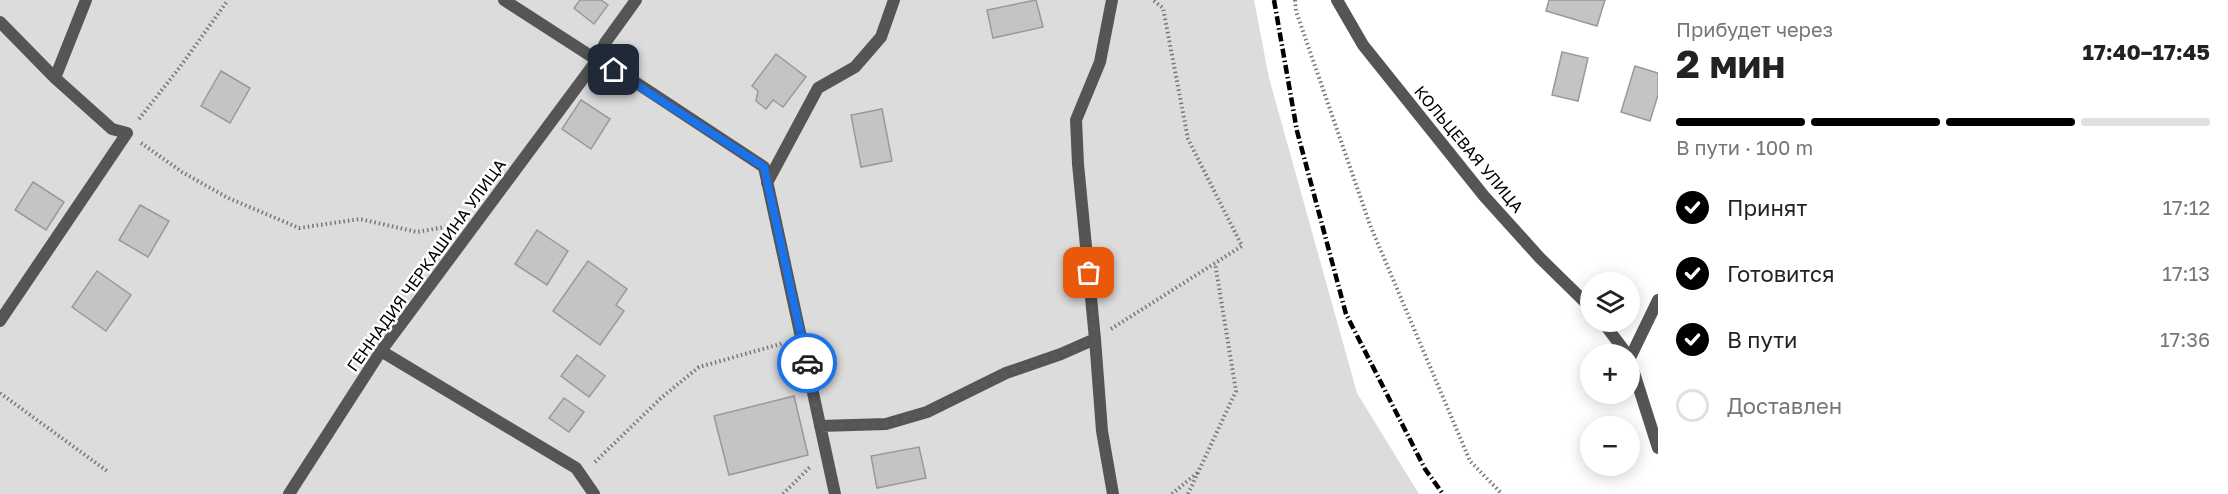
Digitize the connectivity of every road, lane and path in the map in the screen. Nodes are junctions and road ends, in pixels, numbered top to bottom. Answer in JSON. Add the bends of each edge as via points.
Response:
{"nodes":[{"id":1,"x":86,"y":0,"type":"edge"},
{"id":2,"x":228,"y":0,"type":"edge"},
{"id":3,"x":504,"y":0,"type":"edge"},
{"id":4,"x":636,"y":0,"type":"edge"},
{"id":5,"x":894,"y":0,"type":"edge"},
{"id":6,"x":1112,"y":0,"type":"edge"},
{"id":7,"x":1153,"y":0,"type":"edge"},
{"id":8,"x":1295,"y":0,"type":"edge"},
{"id":9,"x":1336,"y":0,"type":"edge"},
{"id":10,"x":0,"y":22,"type":"edge"},
{"id":11,"x":597,"y":60,"type":"junction"},
{"id":12,"x":55,"y":78,"type":"junction"},
{"id":13,"x":128,"y":134,"type":"junction"},
{"id":14,"x":768,"y":183,"type":"junction"},
{"id":15,"x":477,"y":221,"type":"junction"},
{"id":16,"x":1215,"y":263,"type":"junction"},
{"id":17,"x":1580,"y":297,"type":"edge"},
{"id":18,"x":1658,"y":302,"type":"edge"},
{"id":19,"x":0,"y":321,"type":"edge"},
{"id":20,"x":1610,"y":332,"type":"edge"},
{"id":21,"x":802,"y":338,"type":"junction"},
{"id":22,"x":1095,"y":339,"type":"junction"},
{"id":23,"x":1620,"y":344,"type":"edge"},
{"id":24,"x":1635,"y":344,"type":"edge"},
{"id":25,"x":381,"y":351,"type":"junction"},
{"id":26,"x":1640,"y":391,"type":"edge"},
{"id":27,"x":0,"y":393,"type":"edge"},
{"id":28,"x":820,"y":426,"type":"junction"},
{"id":29,"x":1658,"y":448,"type":"edge"},
{"id":30,"x":828,"y":460,"type":"junction"},
{"id":31,"x":107,"y":471,"type":"dead end"},
{"id":32,"x":1199,"y":471,"type":"junction"},
{"id":33,"x":581,"y":475,"type":"junction"},
{"id":34,"x":289,"y":494,"type":"edge"},
{"id":35,"x":594,"y":494,"type":"edge"},
{"id":36,"x":783,"y":494,"type":"edge"},
{"id":37,"x":835,"y":494,"type":"edge"},
{"id":38,"x":1113,"y":494,"type":"edge"},
{"id":39,"x":1172,"y":494,"type":"edge"},
{"id":40,"x":1188,"y":494,"type":"edge"},
{"id":41,"x":1502,"y":494,"type":"edge"}],
"edges":[{"from":1,"to":12,"type":"street"},
{"from":2,"to":13,"type":"path"},
{"from":3,"to":11,"type":"street"},
{"from":4,"to":11,"type":"street","name":"ГЕННАДИЯ ЧЕРКАШИНА УЛИЦА"},
{"from":5,"to":14,"type":"street","via":[[881,37],[855,67],[818,88]]},
{"from":6,"to":22,"type":"street","via":[[1100,62],[1076,120]]},
{"from":7,"to":16,"type":"path","via":[[1163,8],[1188,139],[1242,246]]},
{"from":8,"to":41,"type":"path","via":[[1374,236],[1470,461]]},
{"from":9,"to":17,"type":"street","name":"КОЛЬЦЕВАЯ УЛИЦА","via":[[1363,45],[1484,196]]},
{"from":10,"to":12,"type":"street"},
{"from":11,"to":14,"type":"street","via":[[764,167]]},
{"from":11,"to":15,"type":"street","name":"ГЕННАДИЯ ЧЕРКАШИНА УЛИЦА"},
{"from":12,"to":13,"type":"street","via":[[112,129]]},
{"from":13,"to":15,"type":"path","via":[[228,198],[299,228],[360,219],[417,232]]},
{"from":13,"to":19,"type":"street"},
{"from":14,"to":21,"type":"street"},
{"from":15,"to":25,"type":"street","name":"ГЕННАДИЯ ЧЕРКАШИНА УЛИЦА"},
{"from":16,"to":22,"type":"path"},
{"from":16,"to":32,"type":"path","via":[[1236,391]]},
{"from":18,"to":24,"type":"street"},
{"from":20,"to":23,"type":"street"},
{"from":21,"to":28,"type":"street"},
{"from":21,"to":33,"type":"path","via":[[699,367]]},
{"from":22,"to":28,"type":"street","via":[[1006,373],[927,412],[886,424]]},
{"from":22,"to":38,"type":"street","via":[[1102,431]]},
{"from":25,"to":33,"type":"street","via":[[576,468]]},
{"from":25,"to":34,"type":"street","name":"ГЕННАДИЯ ЧЕРКАШИНА УЛИЦА"},
{"from":26,"to":29,"type":"street"},
{"from":27,"to":31,"type":"path"},
{"from":28,"to":30,"type":"street"},
{"from":30,"to":36,"type":"path","via":[[810,466]]},
{"from":30,"to":37,"type":"street"},
{"from":32,"to":39,"type":"path"},
{"from":32,"to":40,"type":"path"},
{"from":33,"to":35,"type":"street"}]}
